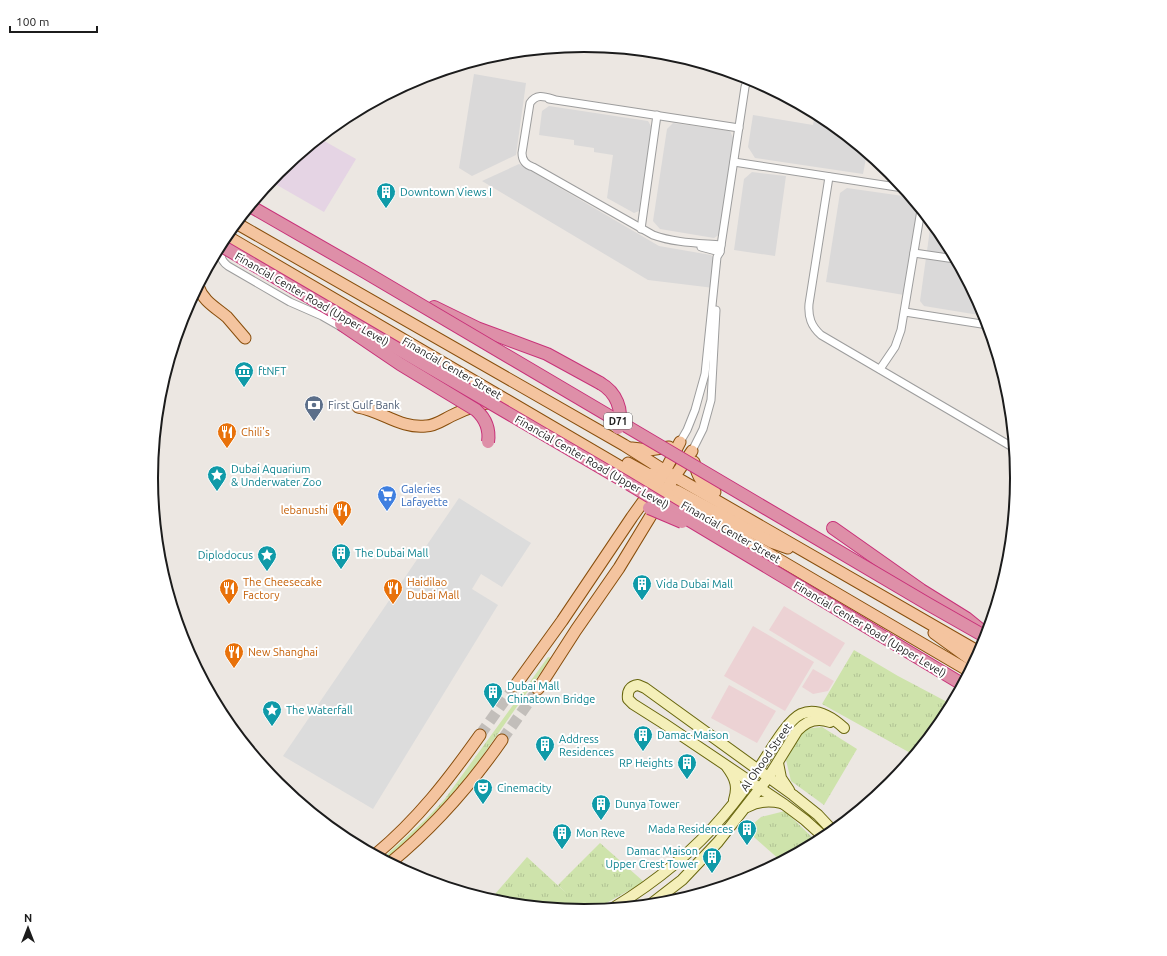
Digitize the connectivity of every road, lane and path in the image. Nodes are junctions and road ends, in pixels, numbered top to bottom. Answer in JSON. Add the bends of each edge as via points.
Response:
{"nodes":[{"id":1,"x":745,"y":83,"type":"edge"},
{"id":2,"x":746,"y":84,"type":"edge"},
{"id":3,"x":745,"y":87,"type":"junction"},
{"id":4,"x":657,"y":115,"type":"junction"},
{"id":5,"x":739,"y":128,"type":"junction"},
{"id":6,"x":734,"y":162,"type":"junction"},
{"id":7,"x":829,"y":177,"type":"junction"},
{"id":8,"x":894,"y":187,"type":"edge"},
{"id":9,"x":254,"y":208,"type":"edge"},
{"id":10,"x":920,"y":217,"type":"edge"},
{"id":11,"x":241,"y":226,"type":"edge"},
{"id":12,"x":238,"y":229,"type":"edge"},
{"id":13,"x":641,"y":229,"type":"junction"},
{"id":14,"x":256,"y":235,"type":"junction"},
{"id":15,"x":231,"y":239,"type":"edge"},
{"id":16,"x":225,"y":247,"type":"edge"},
{"id":17,"x":721,"y":249,"type":"junction"},
{"id":18,"x":914,"y":253,"type":"junction"},
{"id":19,"x":221,"y":254,"type":"edge"},
{"id":20,"x":948,"y":258,"type":"edge"},
{"id":21,"x":200,"y":292,"type":"edge"},
{"id":22,"x":308,"y":296,"type":"junction"},
{"id":23,"x":418,"y":303,"type":"junction"},
{"id":24,"x":905,"y":312,"type":"junction"},
{"id":25,"x":980,"y":324,"type":"edge"},
{"id":26,"x":245,"y":338,"type":"dead end"},
{"id":27,"x":443,"y":363,"type":"junction"},
{"id":28,"x":880,"y":369,"type":"junction"},
{"id":29,"x":512,"y":403,"type":"junction"},
{"id":30,"x":358,"y":407,"type":"dead end"},
{"id":31,"x":525,"y":410,"type":"junction"},
{"id":32,"x":618,"y":429,"type":"dead end"},
{"id":33,"x":488,"y":442,"type":"dead end"},
{"id":34,"x":680,"y":442,"type":"junction"},
{"id":35,"x":624,"y":445,"type":"junction"},
{"id":36,"x":1008,"y":445,"type":"edge"},
{"id":37,"x":692,"y":451,"type":"junction"},
{"id":38,"x":652,"y":463,"type":"junction"},
{"id":39,"x":616,"y":464,"type":"junction"},
{"id":40,"x":648,"y":474,"type":"junction"},
{"id":41,"x":667,"y":475,"type":"junction"},
{"id":42,"x":667,"y":491,"type":"junction"},
{"id":43,"x":650,"y":508,"type":"dead end"},
{"id":44,"x":742,"y":516,"type":"junction"},
{"id":45,"x":632,"y":517,"type":"junction"},
{"id":46,"x":697,"y":518,"type":"junction"},
{"id":47,"x":647,"y":523,"type":"junction"},
{"id":48,"x":832,"y":528,"type":"dead end"},
{"id":49,"x":806,"y":552,"type":"junction"},
{"id":50,"x":884,"y":598,"type":"junction"},
{"id":51,"x":981,"y":631,"type":"edge"},
{"id":52,"x":980,"y":632,"type":"edge"},
{"id":53,"x":550,"y":638,"type":"junction"},
{"id":54,"x":563,"y":649,"type":"junction"},
{"id":55,"x":974,"y":649,"type":"edge"},
{"id":56,"x":969,"y":659,"type":"edge"},
{"id":57,"x":965,"y":669,"type":"edge"},
{"id":58,"x":957,"y":681,"type":"edge"},
{"id":59,"x":515,"y":686,"type":"tunnel mouth"},
{"id":60,"x":538,"y":689,"type":"tunnel mouth"},
{"id":61,"x":480,"y":735,"type":"tunnel mouth"},
{"id":62,"x":502,"y":740,"type":"tunnel mouth"},
{"id":63,"x":770,"y":752,"type":"junction"},
{"id":64,"x":740,"y":758,"type":"junction"},
{"id":65,"x":724,"y":763,"type":"junction"},
{"id":66,"x":778,"y":763,"type":"junction"},
{"id":67,"x":758,"y":770,"type":"junction"},
{"id":68,"x":750,"y":781,"type":"junction"},
{"id":69,"x":765,"y":783,"type":"junction"},
{"id":70,"x":792,"y":795,"type":"junction"},
{"id":71,"x":737,"y":799,"type":"junction"},
{"id":72,"x":785,"y":805,"type":"junction"},
{"id":73,"x":745,"y":808,"type":"junction"},
{"id":74,"x":829,"y":826,"type":"edge"},
{"id":75,"x":829,"y":826,"type":"edge"},
{"id":76,"x":819,"y":833,"type":"edge"},
{"id":77,"x":379,"y":852,"type":"edge"},
{"id":78,"x":709,"y":853,"type":"junction"},
{"id":79,"x":394,"y":860,"type":"edge"},
{"id":80,"x":660,"y":897,"type":"edge"},
{"id":81,"x":623,"y":902,"type":"edge"}],
"edges":[{"from":1,"to":3,"type":"street"},
{"from":2,"to":3,"type":"street"},
{"from":3,"to":5,"type":"street"},
{"from":4,"to":5,"type":"street"},
{"from":4,"to":13,"type":"street"},
{"from":4,"to":13,"type":"street","via":[[553,99],[537,101],[528,112],[523,149],[533,166]]},
{"from":5,"to":6,"type":"street"},
{"from":6,"to":7,"type":"street"},
{"from":6,"to":17,"type":"street"},
{"from":7,"to":8,"type":"street"},
{"from":7,"to":28,"type":"street","via":[[809,304],[810,321],[821,335]]},
{"from":9,"to":23,"type":"highway","number":"D71","bridge":true},
{"from":10,"to":18,"type":"street"},
{"from":11,"to":14,"type":"main road","name":"Financial Center Street","number":"D71"},
{"from":12,"to":14,"type":"main road"},
{"from":13,"to":17,"type":"street","via":[[659,238]]},
{"from":14,"to":35,"type":"main road","name":"Financial Center Street","number":"D71"},
{"from":15,"to":27,"type":"main road","name":"Financial Center Street"},
{"from":16,"to":22,"type":"highway","name":"Financial Center Road (Upper Level)","bridge":true},
{"from":17,"to":34,"type":"street","via":[[717,257],[705,374],[693,417]]},
{"from":17,"to":37,"type":"street","via":[[711,400],[703,429]]},
{"from":18,"to":20,"type":"street"},
{"from":18,"to":24,"type":"street"},
{"from":19,"to":27,"type":"street","via":[[228,266],[290,302],[338,325],[440,395],[454,398],[462,392],[462,382]]},
{"from":21,"to":26,"type":"main road","via":[[207,302],[228,318]]},
{"from":22,"to":33,"type":"highway","bridge":true,"via":[[360,338],[476,410],[486,423]]},
{"from":22,"to":46,"type":"highway","name":"Financial Center Road (Upper Level)","bridge":true},
{"from":23,"to":32,"type":"highway","bridge":true,"via":[[542,352],[604,386],[614,396],[618,405]]},
{"from":23,"to":52,"type":"highway","number":"D71","bridge":true,"via":[[928,604]]},
{"from":24,"to":25,"type":"street"},
{"from":24,"to":28,"type":"street","via":[[902,330],[895,347]]},
{"from":27,"to":29,"type":"main road","name":"Financial Center Street"},
{"from":28,"to":36,"type":"street"},
{"from":29,"to":30,"type":"main road","via":[[481,404],[425,427],[404,425],[369,409]]},
{"from":29,"to":31,"type":"main road","name":"Financial Center Street"},
{"from":31,"to":39,"type":"main road","name":"Financial Center Street"},
{"from":31,"to":40,"type":"main road","via":[[542,415]]},
{"from":34,"to":35,"type":"main road","via":[[661,449],[649,450]]},
{"from":34,"to":41,"type":"main road"},
{"from":35,"to":38,"type":"main road","name":"Financial Center Street","number":"D71"},
{"from":37,"to":41,"type":"main road"},
{"from":37,"to":44,"type":"main road","via":[[702,483],[732,502]]},
{"from":38,"to":40,"type":"main road","via":[[653,470]]},
{"from":38,"to":41,"type":"main road","name":"Financial Center Street","number":"D71"},
{"from":39,"to":42,"type":"main road","name":"Financial Center Street"},
{"from":39,"to":45,"type":"main road","via":[[636,490],[637,499]]},
{"from":40,"to":41,"type":"main road"},
{"from":41,"to":42,"type":"main road"},
{"from":41,"to":44,"type":"main road","name":"Financial Center Street","number":"D71"},
{"from":42,"to":45,"type":"main road"},
{"from":42,"to":46,"type":"main road","name":"Financial Center Street"},
{"from":42,"to":47,"type":"main road"},
{"from":42,"to":49,"type":"main road","via":[[771,542]]},
{"from":43,"to":46,"type":"highway","bridge":true,"via":[[681,522]]},
{"from":44,"to":49,"type":"main road","name":"Financial Center Street","number":"D71"},
{"from":45,"to":53,"type":"main road"},
{"from":46,"to":47,"type":"main road","via":[[679,509],[668,508]]},
{"from":46,"to":57,"type":"main road","name":"Financial Center Street"},
{"from":46,"to":58,"type":"highway","name":"Financial Center Road (Upper Level)","bridge":true,"via":[[884,638]]},
{"from":47,"to":54,"type":"main road"},
{"from":48,"to":51,"type":"highway"},
{"from":49,"to":50,"type":"main road","name":"Financial Center Street","number":"D71"},
{"from":50,"to":55,"type":"main road","name":"Financial Center Street","number":"D71"},
{"from":50,"to":56,"type":"main road"},
{"from":53,"to":54,"type":"main road"},
{"from":53,"to":59,"type":"main road"},
{"from":54,"to":60,"type":"main road"},
{"from":61,"to":77,"type":"main road","via":[[454,773],[429,802]]},
{"from":62,"to":79,"type":"main road","via":[[451,806]]},
{"from":63,"to":64,"type":"street","via":[[756,758]]},
{"from":63,"to":66,"type":"street","name":"Al Ohood Street","via":[[791,722],[805,713],[822,714],[844,728],[818,719],[806,723],[797,731]]},
{"from":63,"to":67,"type":"street","name":"Al Ohood Street"},
{"from":64,"to":65,"type":"street","via":[[642,686],[631,688],[628,698],[633,704]]},
{"from":64,"to":67,"type":"street"},
{"from":65,"to":68,"type":"street"},
{"from":65,"to":71,"type":"street","via":[[733,775]]},
{"from":66,"to":69,"type":"street","name":"Al Ohood Street"},
{"from":66,"to":70,"type":"street","via":[[781,778]]},
{"from":67,"to":68,"type":"street","name":"Al Ohood Street"},
{"from":67,"to":69,"type":"street"},
{"from":68,"to":69,"type":"street"},
{"from":68,"to":71,"type":"street","name":"Al Ohood Street"},
{"from":69,"to":70,"type":"street"},
{"from":69,"to":72,"type":"street"},
{"from":69,"to":73,"type":"street","name":"Al Ohood Street"},
{"from":69,"to":74,"type":"street"},
{"from":70,"to":75,"type":"street"},
{"from":71,"to":78,"type":"street","via":[[743,794],[744,798]]},
{"from":71,"to":81,"type":"street","name":"Al Ohood Street","via":[[709,832],[668,870]]},
{"from":72,"to":73,"type":"street","via":[[764,802]]},
{"from":72,"to":76,"type":"street"},
{"from":73,"to":78,"type":"street","name":"Al Ohood Street"},
{"from":78,"to":80,"type":"street","name":"Al Ohood Street","via":[[682,880]]}]}
